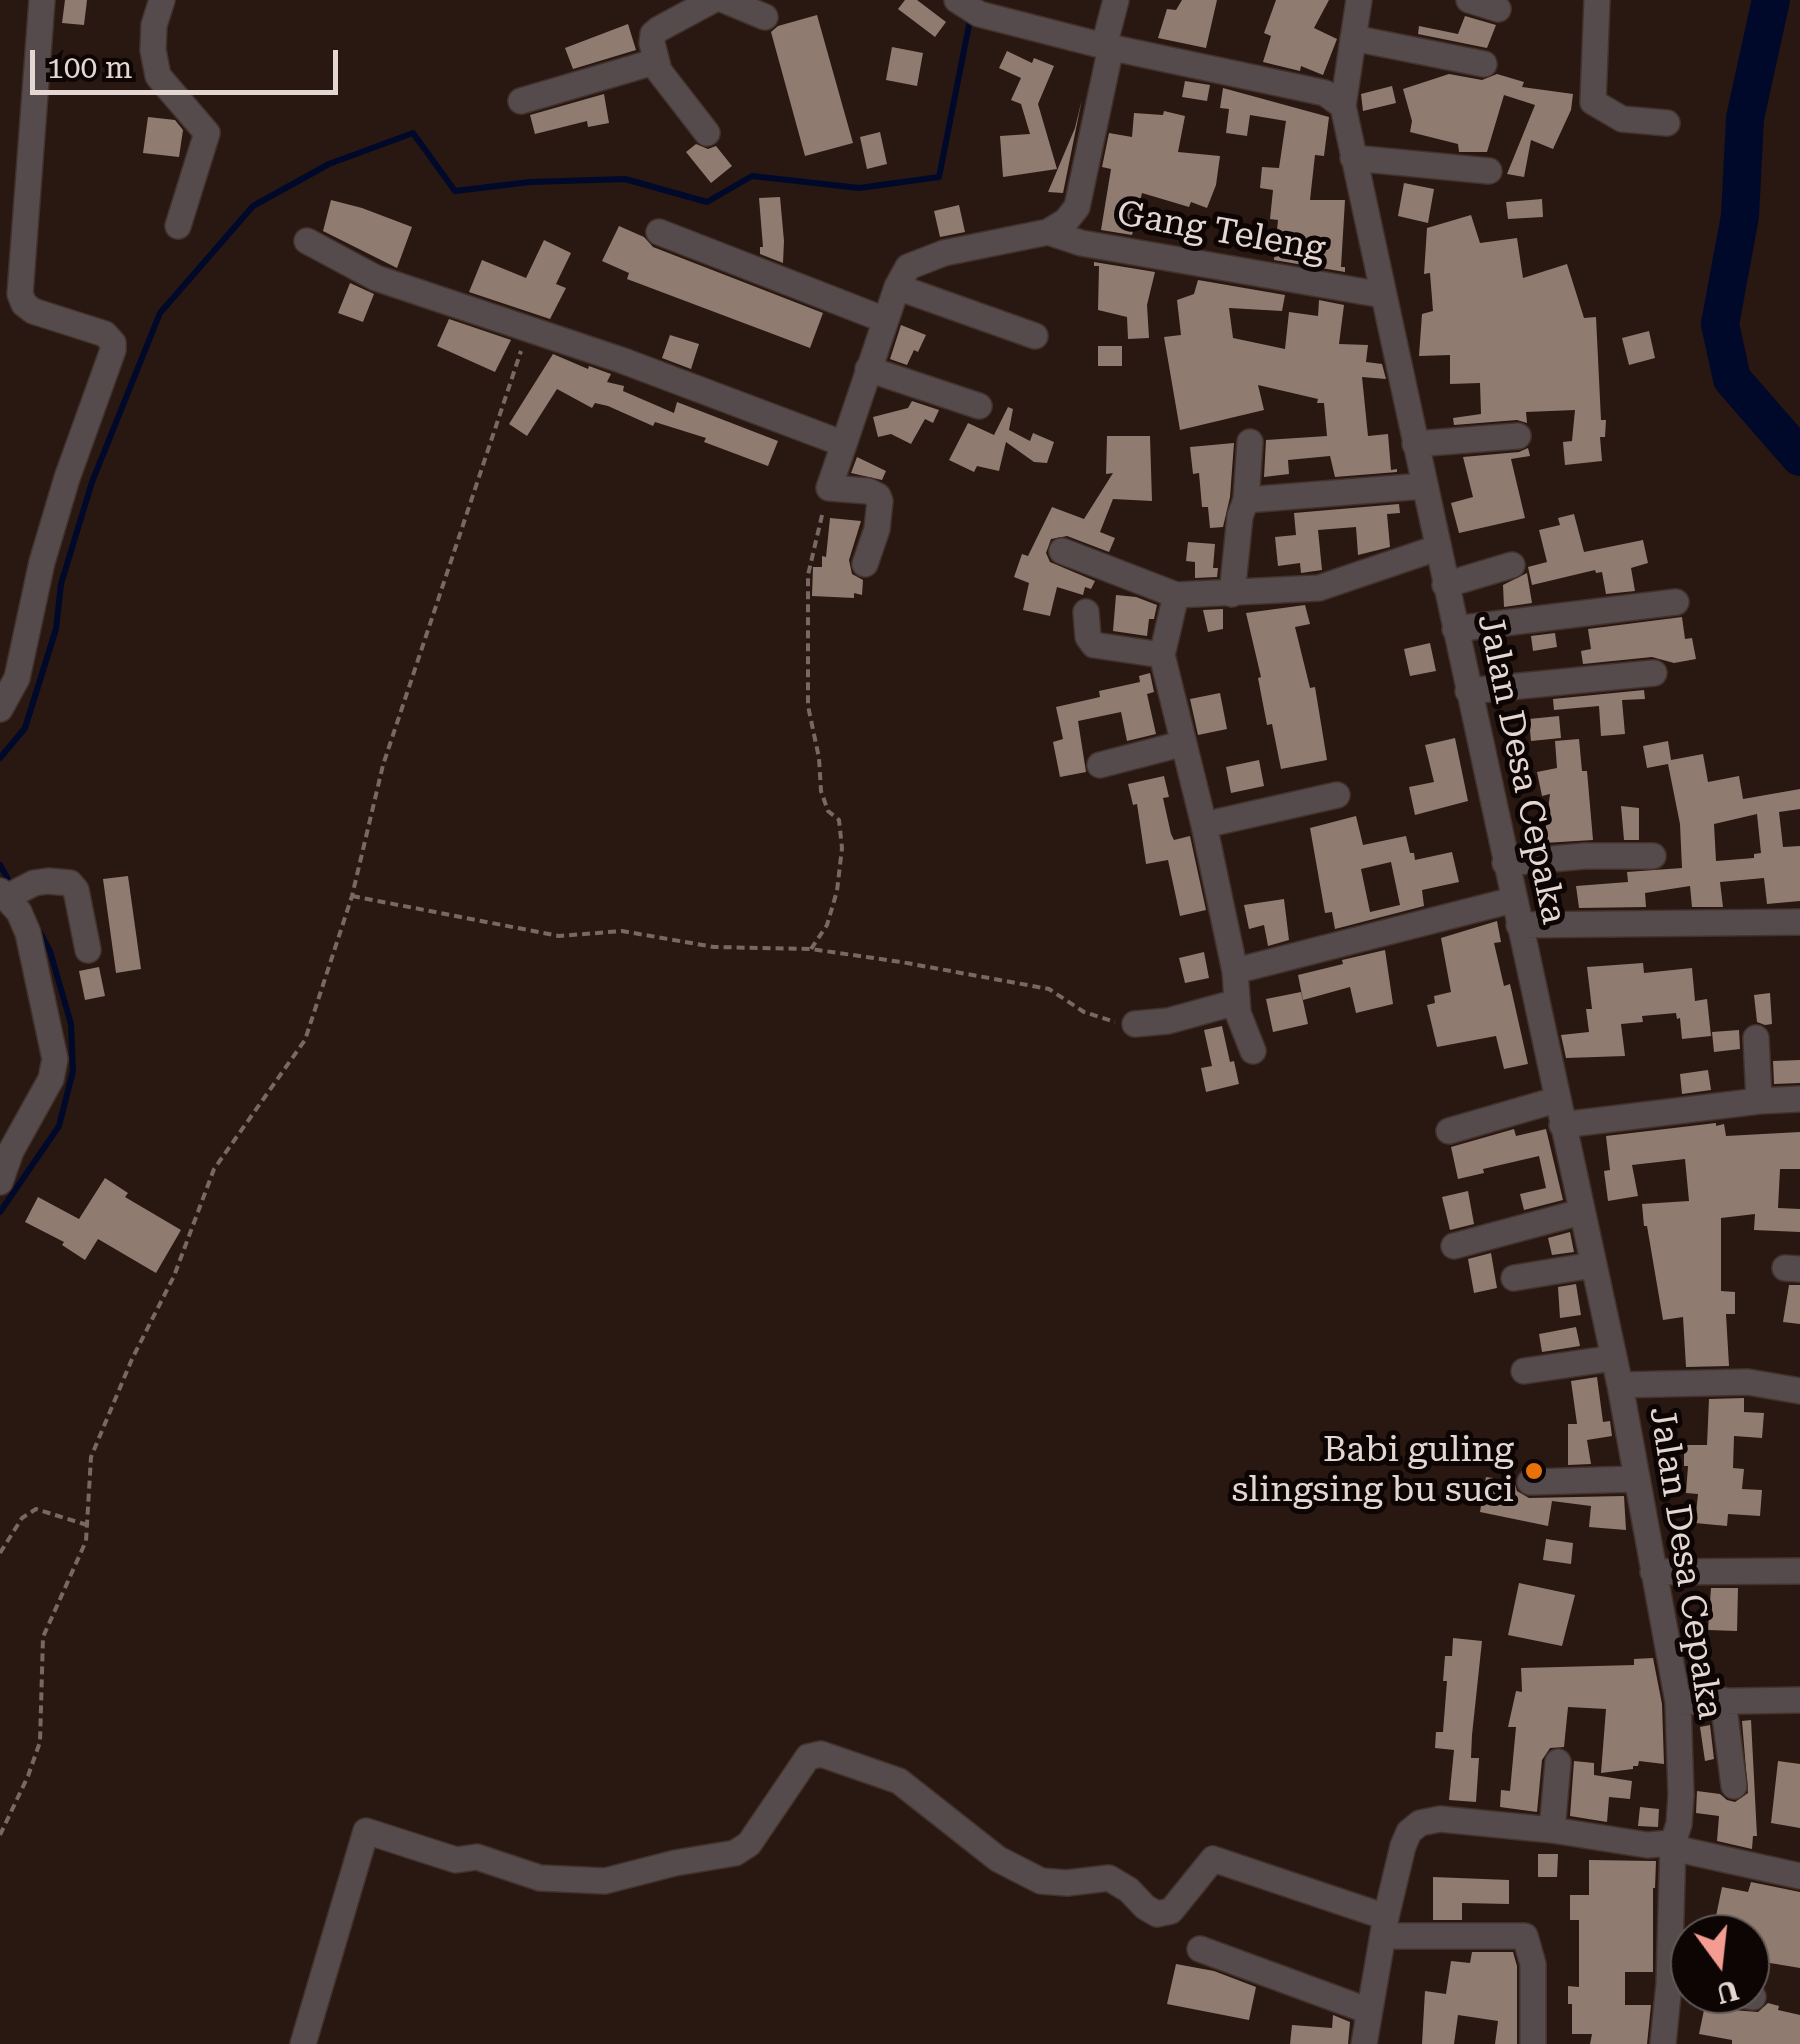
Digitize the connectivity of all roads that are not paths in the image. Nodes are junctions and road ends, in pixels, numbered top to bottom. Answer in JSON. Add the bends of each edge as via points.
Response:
{"nodes":[{"id":1,"x":42,"y":0,"type":"edge"},
{"id":2,"x":162,"y":0,"type":"edge"},
{"id":3,"x":713,"y":0,"type":"edge"},
{"id":4,"x":724,"y":0,"type":"edge"},
{"id":5,"x":1116,"y":0,"type":"edge"},
{"id":6,"x":1359,"y":0,"type":"edge"},
{"id":7,"x":1468,"y":0,"type":"edge"},
{"id":8,"x":1596,"y":0,"type":"edge"},
{"id":9,"x":968,"y":7,"type":"edge"},
{"id":10,"x":1498,"y":9,"type":"dead end"},
{"id":11,"x":764,"y":17,"type":"dead end"},
{"id":12,"x":1353,"y":38,"type":"junction"},
{"id":13,"x":1107,"y":47,"type":"junction"},
{"id":14,"x":654,"y":62,"type":"junction"},
{"id":15,"x":1484,"y":64,"type":"dead end"},
{"id":16,"x":521,"y":102,"type":"dead end"},
{"id":17,"x":1343,"y":106,"type":"junction"},
{"id":18,"x":1667,"y":123,"type":"dead end"},
{"id":19,"x":707,"y":133,"type":"dead end"},
{"id":20,"x":1354,"y":158,"type":"junction"},
{"id":21,"x":1488,"y":171,"type":"dead end"},
{"id":22,"x":178,"y":226,"type":"dead end"},
{"id":23,"x":659,"y":232,"type":"dead end"},
{"id":24,"x":1048,"y":232,"type":"junction"},
{"id":25,"x":308,"y":241,"type":"dead end"},
{"id":26,"x":896,"y":287,"type":"junction"},
{"id":27,"x":1383,"y":296,"type":"junction"},
{"id":28,"x":885,"y":320,"type":"junction"},
{"id":29,"x":1036,"y":336,"type":"dead end"},
{"id":30,"x":868,"y":369,"type":"junction"},
{"id":31,"x":979,"y":406,"type":"dead end"},
{"id":32,"x":1518,"y":436,"type":"dead end"},
{"id":33,"x":1250,"y":442,"type":"dead end"},
{"id":34,"x":844,"y":444,"type":"junction"},
{"id":35,"x":1415,"y":444,"type":"junction"},
{"id":36,"x":1424,"y":486,"type":"junction"},
{"id":37,"x":1246,"y":500,"type":"junction"},
{"id":38,"x":1437,"y":548,"type":"junction"},
{"id":39,"x":1062,"y":551,"type":"dead end"},
{"id":40,"x":864,"y":564,"type":"dead end"},
{"id":41,"x":1512,"y":566,"type":"dead end"},
{"id":42,"x":1445,"y":585,"type":"junction"},
{"id":43,"x":1232,"y":594,"type":"junction"},
{"id":44,"x":1176,"y":595,"type":"junction"},
{"id":45,"x":1676,"y":602,"type":"dead end"},
{"id":46,"x":1086,"y":612,"type":"dead end"},
{"id":47,"x":1455,"y":630,"type":"junction"},
{"id":48,"x":1162,"y":656,"type":"junction"},
{"id":49,"x":1654,"y":673,"type":"dead end"},
{"id":50,"x":1468,"y":691,"type":"junction"},
{"id":51,"x":0,"y":709,"type":"edge"},
{"id":52,"x":1182,"y":744,"type":"junction"},
{"id":53,"x":1100,"y":765,"type":"dead end"},
{"id":54,"x":1336,"y":795,"type":"dead end"},
{"id":55,"x":1204,"y":824,"type":"junction"},
{"id":56,"x":1653,"y":856,"type":"dead end"},
{"id":57,"x":1505,"y":863,"type":"junction"},
{"id":58,"x":4,"y":894,"type":"edge"},
{"id":59,"x":1516,"y":912,"type":"junction"},
{"id":60,"x":1800,"y":922,"type":"edge"},
{"id":61,"x":88,"y":950,"type":"dead end"},
{"id":62,"x":1235,"y":971,"type":"junction"},
{"id":63,"x":1237,"y":1002,"type":"junction"},
{"id":64,"x":1134,"y":1024,"type":"road end"},
{"id":65,"x":1756,"y":1038,"type":"dead end"},
{"id":66,"x":1253,"y":1051,"type":"dead end"},
{"id":67,"x":1800,"y":1099,"type":"edge"},
{"id":68,"x":1759,"y":1100,"type":"junction"},
{"id":69,"x":1559,"y":1112,"type":"junction"},
{"id":70,"x":1449,"y":1131,"type":"dead end"},
{"id":71,"x":6,"y":1149,"type":"edge"},
{"id":72,"x":0,"y":1182,"type":"edge"},
{"id":73,"x":1581,"y":1212,"type":"junction"},
{"id":74,"x":1454,"y":1246,"type":"dead end"},
{"id":75,"x":1593,"y":1265,"type":"junction"},
{"id":76,"x":1514,"y":1278,"type":"dead end"},
{"id":77,"x":1614,"y":1358,"type":"junction"},
{"id":78,"x":1524,"y":1371,"type":"dead end"},
{"id":79,"x":1620,"y":1385,"type":"junction"},
{"id":80,"x":1800,"y":1391,"type":"edge"},
{"id":81,"x":1637,"y":1479,"type":"junction"},
{"id":82,"x":1530,"y":1482,"type":"dead end"},
{"id":83,"x":1800,"y":1571,"type":"edge"},
{"id":84,"x":1653,"y":1572,"type":"junction"},
{"id":85,"x":1723,"y":1700,"type":"junction"},
{"id":86,"x":1800,"y":1700,"type":"edge"},
{"id":87,"x":1678,"y":1702,"type":"junction"},
{"id":88,"x":1558,"y":1762,"type":"dead end"},
{"id":89,"x":1734,"y":1786,"type":"dead end"},
{"id":90,"x":1552,"y":1830,"type":"junction"},
{"id":91,"x":1673,"y":1846,"type":"junction"},
{"id":92,"x":1800,"y":1876,"type":"edge"},
{"id":93,"x":1676,"y":1914,"type":"edge"},
{"id":94,"x":1384,"y":1926,"type":"junction"},
{"id":95,"x":1200,"y":1949,"type":"dead end"},
{"id":96,"x":1370,"y":2011,"type":"junction"},
{"id":97,"x":1671,"y":2014,"type":"edge"},
{"id":98,"x":304,"y":2044,"type":"edge"},
{"id":99,"x":1364,"y":2044,"type":"edge"},
{"id":100,"x":1533,"y":2044,"type":"edge"},
{"id":101,"x":1662,"y":2044,"type":"edge"}],
"edges":[{"from":1,"to":51,"type":"street","via":[[20,294],[33,311],[106,334],[113,350],[47,546],[17,678]]},
{"from":2,"to":22,"type":"street","via":[[154,25],[158,76],[207,133]]},
{"from":3,"to":14,"type":"street","via":[[653,34]]},
{"from":4,"to":11,"type":"street"},
{"from":5,"to":13,"type":"street"},
{"from":6,"to":12,"type":"street"},
{"from":7,"to":10,"type":"street"},
{"from":8,"to":18,"type":"street","via":[[1593,102],[1622,119]]},
{"from":9,"to":13,"type":"street"},
{"from":12,"to":15,"type":"street"},
{"from":12,"to":17,"type":"street"},
{"from":13,"to":17,"type":"street","via":[[1325,92]]},
{"from":13,"to":24,"type":"street","via":[[1077,208]]},
{"from":14,"to":16,"type":"street"},
{"from":14,"to":19,"type":"street"},
{"from":17,"to":20,"type":"street","name":"Jalan Desa Cepaka"},
{"from":20,"to":21,"type":"street"},
{"from":20,"to":27,"type":"street","name":"Jalan Desa Cepaka"},
{"from":23,"to":28,"type":"street"},
{"from":24,"to":26,"type":"street","via":[[925,258],[908,267]]},
{"from":24,"to":27,"type":"street","name":"Gang Teleng"},
{"from":25,"to":34,"type":"street","via":[[376,278]]},
{"from":26,"to":28,"type":"street"},
{"from":26,"to":29,"type":"street"},
{"from":27,"to":35,"type":"street","name":"Jalan Desa Cepaka"},
{"from":28,"to":30,"type":"street"},
{"from":30,"to":31,"type":"street"},
{"from":30,"to":34,"type":"street"},
{"from":32,"to":35,"type":"street"},
{"from":33,"to":37,"type":"street"},
{"from":34,"to":40,"type":"street","via":[[829,488],[878,496],[877,529]]},
{"from":35,"to":36,"type":"street","name":"Jalan Desa Cepaka"},
{"from":36,"to":37,"type":"street"},
{"from":36,"to":38,"type":"street","name":"Jalan Desa Cepaka"},
{"from":37,"to":43,"type":"street"},
{"from":38,"to":42,"type":"street","name":"Jalan Desa Cepaka"},
{"from":38,"to":43,"type":"street","via":[[1319,588]]},
{"from":39,"to":44,"type":"street"},
{"from":41,"to":42,"type":"street"},
{"from":42,"to":47,"type":"street","name":"Jalan Desa Cepaka"},
{"from":43,"to":44,"type":"street"},
{"from":44,"to":48,"type":"street"},
{"from":45,"to":47,"type":"street"},
{"from":46,"to":48,"type":"street","via":[[1094,645]]},
{"from":47,"to":50,"type":"street","name":"Jalan Desa Cepaka"},
{"from":48,"to":52,"type":"street"},
{"from":49,"to":50,"type":"street"},
{"from":50,"to":57,"type":"street","name":"Jalan Desa Cepaka"},
{"from":52,"to":53,"type":"street"},
{"from":52,"to":55,"type":"street"},
{"from":54,"to":55,"type":"street"},
{"from":55,"to":62,"type":"street"},
{"from":56,"to":57,"type":"street"},
{"from":57,"to":59,"type":"street","name":"Jalan Desa Cepaka"},
{"from":58,"to":61,"type":"street","via":[[48,881],[70,883]]},
{"from":58,"to":71,"type":"street","via":[[28,933],[55,1059],[51,1079]]},
{"from":59,"to":60,"type":"street"},
{"from":59,"to":62,"type":"street"},
{"from":59,"to":69,"type":"street","name":"Jalan Desa Cepaka"},
{"from":62,"to":63,"type":"street"},
{"from":63,"to":64,"type":"street"},
{"from":63,"to":66,"type":"street"},
{"from":65,"to":68,"type":"street"},
{"from":67,"to":68,"type":"street"},
{"from":68,"to":69,"type":"street"},
{"from":69,"to":70,"type":"street"},
{"from":69,"to":73,"type":"street","name":"Jalan Desa Cepaka"},
{"from":71,"to":72,"type":"street"},
{"from":73,"to":74,"type":"street"},
{"from":73,"to":75,"type":"street","name":"Jalan Desa Cepaka"},
{"from":75,"to":76,"type":"street"},
{"from":75,"to":77,"type":"street","name":"Jalan Desa Cepaka"},
{"from":77,"to":78,"type":"street"},
{"from":77,"to":79,"type":"street","name":"Jalan Desa Cepaka"},
{"from":79,"to":80,"type":"street","via":[[1748,1382]]},
{"from":79,"to":81,"type":"street","name":"Jalan Desa Cepaka"},
{"from":81,"to":82,"type":"street"},
{"from":81,"to":84,"type":"street","name":"Jalan Desa Cepaka"},
{"from":83,"to":84,"type":"street"},
{"from":84,"to":87,"type":"street","name":"Jalan Desa Cepaka"},
{"from":85,"to":86,"type":"street"},
{"from":85,"to":87,"type":"street"},
{"from":85,"to":89,"type":"street"},
{"from":87,"to":91,"type":"street","name":"Jalan Desa Cepaka","via":[[1681,1795]]},
{"from":88,"to":90,"type":"street"},
{"from":90,"to":91,"type":"street"},
{"from":90,"to":94,"type":"street","via":[[1440,1818],[1420,1823],[1403,1846]]},
{"from":91,"to":92,"type":"street"},
{"from":91,"to":93,"type":"street","name":"Jalan Desa Cepaka"},
{"from":94,"to":96,"type":"street"},
{"from":94,"to":98,"type":"street","via":[[1213,1859],[1170,1911],[1157,1914],[1109,1878],[1041,1881],[998,1859],[899,1781],[821,1754],[808,1757],[749,1844],[735,1853],[605,1881],[540,1878],[478,1856],[456,1860],[366,1831]]},
{"from":94,"to":100,"type":"street","via":[[1524,1936],[1534,1964]]},
{"from":95,"to":96,"type":"street"},
{"from":96,"to":99,"type":"street"},
{"from":97,"to":101,"type":"street","name":"Jalan Desa Cepaka"}]}
